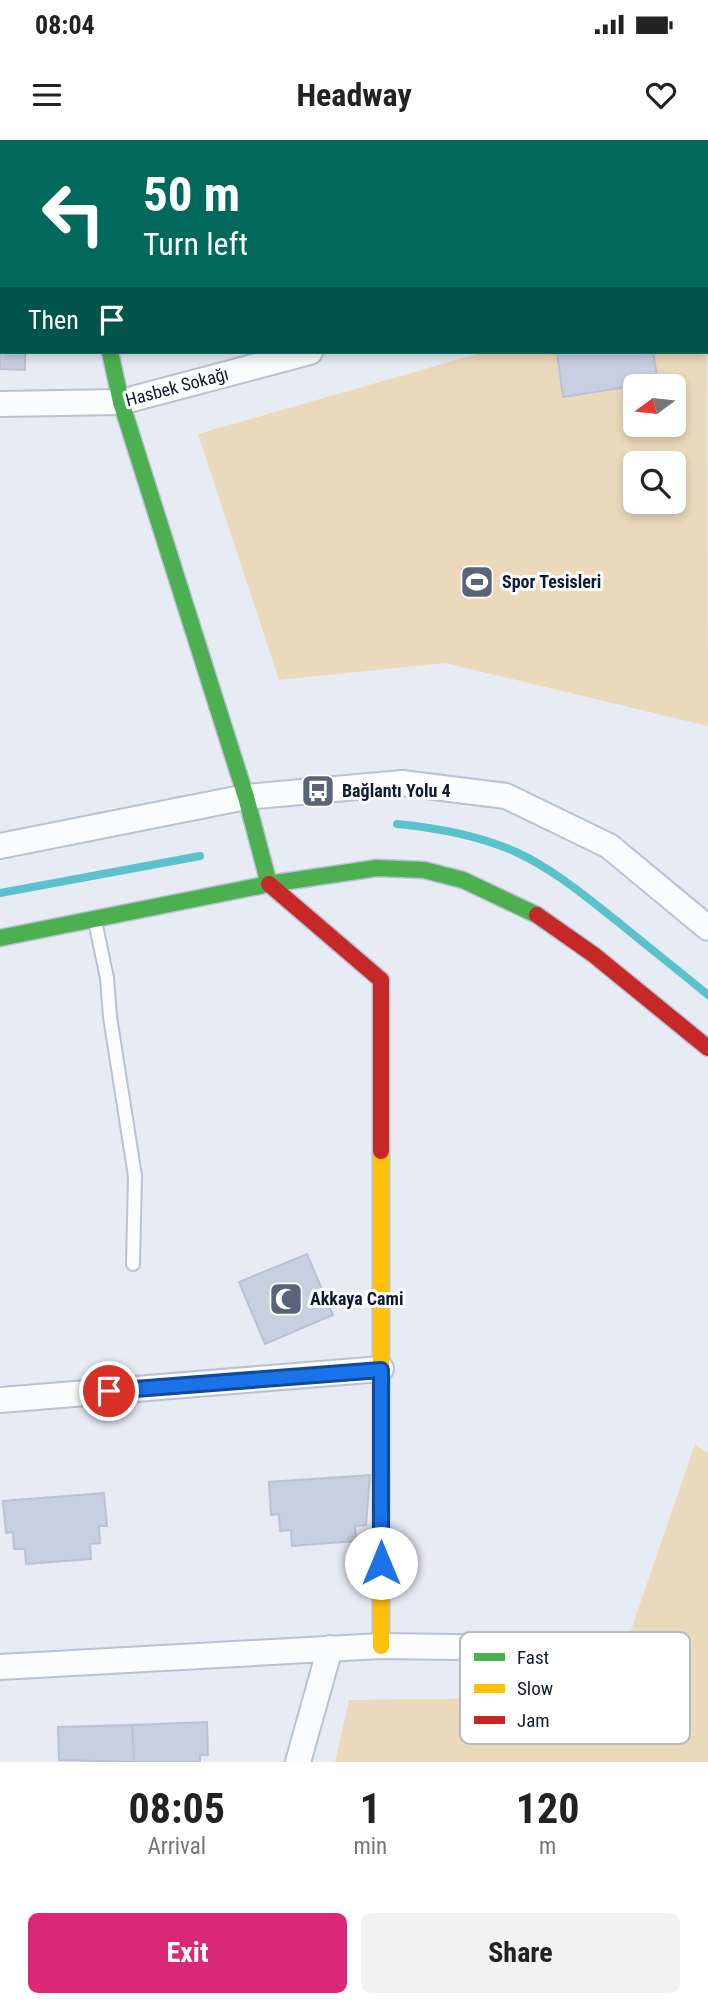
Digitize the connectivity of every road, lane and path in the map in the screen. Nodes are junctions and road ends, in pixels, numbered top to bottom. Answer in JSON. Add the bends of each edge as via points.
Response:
{"nodes":[{"id":1,"x":110,"y":354,"type":"edge"},
{"id":2,"x":302,"y":354,"type":"edge"},
{"id":3,"x":121,"y":402,"type":"junction"},
{"id":4,"x":0,"y":404,"type":"edge"},
{"id":5,"x":246,"y":797,"type":"junction"},
{"id":6,"x":0,"y":846,"type":"edge"},
{"id":7,"x":269,"y":884,"type":"junction"},
{"id":8,"x":94,"y":919,"type":"junction"},
{"id":9,"x":708,"y":928,"type":"edge"},
{"id":10,"x":0,"y":938,"type":"edge"},
{"id":11,"x":708,"y":1048,"type":"edge"},
{"id":12,"x":133,"y":1264,"type":"dead end"},
{"id":13,"x":381,"y":1370,"type":"junction"},
{"id":14,"x":0,"y":1400,"type":"edge"},
{"id":15,"x":381,"y":1646,"type":"junction"},
{"id":16,"x":460,"y":1647,"type":"edge"},
{"id":17,"x":330,"y":1648,"type":"junction"},
{"id":18,"x":0,"y":1667,"type":"edge"},
{"id":19,"x":298,"y":1762,"type":"edge"}],
"edges":[{"from":1,"to":3,"type":"street"},
{"from":2,"to":3,"type":"street","name":"Hasbek Sokağı"},
{"from":3,"to":4,"type":"street","name":"Hasbek Sokağı"},
{"from":3,"to":5,"type":"street"},
{"from":5,"to":6,"type":"street"},
{"from":5,"to":7,"type":"street"},
{"from":5,"to":9,"type":"street","via":[[402,783],[506,796],[609,846]]},
{"from":7,"to":8,"type":"street"},
{"from":7,"to":11,"type":"street","via":[[377,868],[424,870],[463,880],[509,900],[567,935]]},
{"from":7,"to":13,"type":"street","via":[[381,980]]},
{"from":8,"to":10,"type":"street"},
{"from":8,"to":12,"type":"lane","via":[[107,978],[135,1176]]},
{"from":13,"to":14,"type":"street"},
{"from":13,"to":15,"type":"street"},
{"from":15,"to":16,"type":"street"},
{"from":15,"to":17,"type":"street"},
{"from":17,"to":18,"type":"street"},
{"from":17,"to":19,"type":"street"}]}
